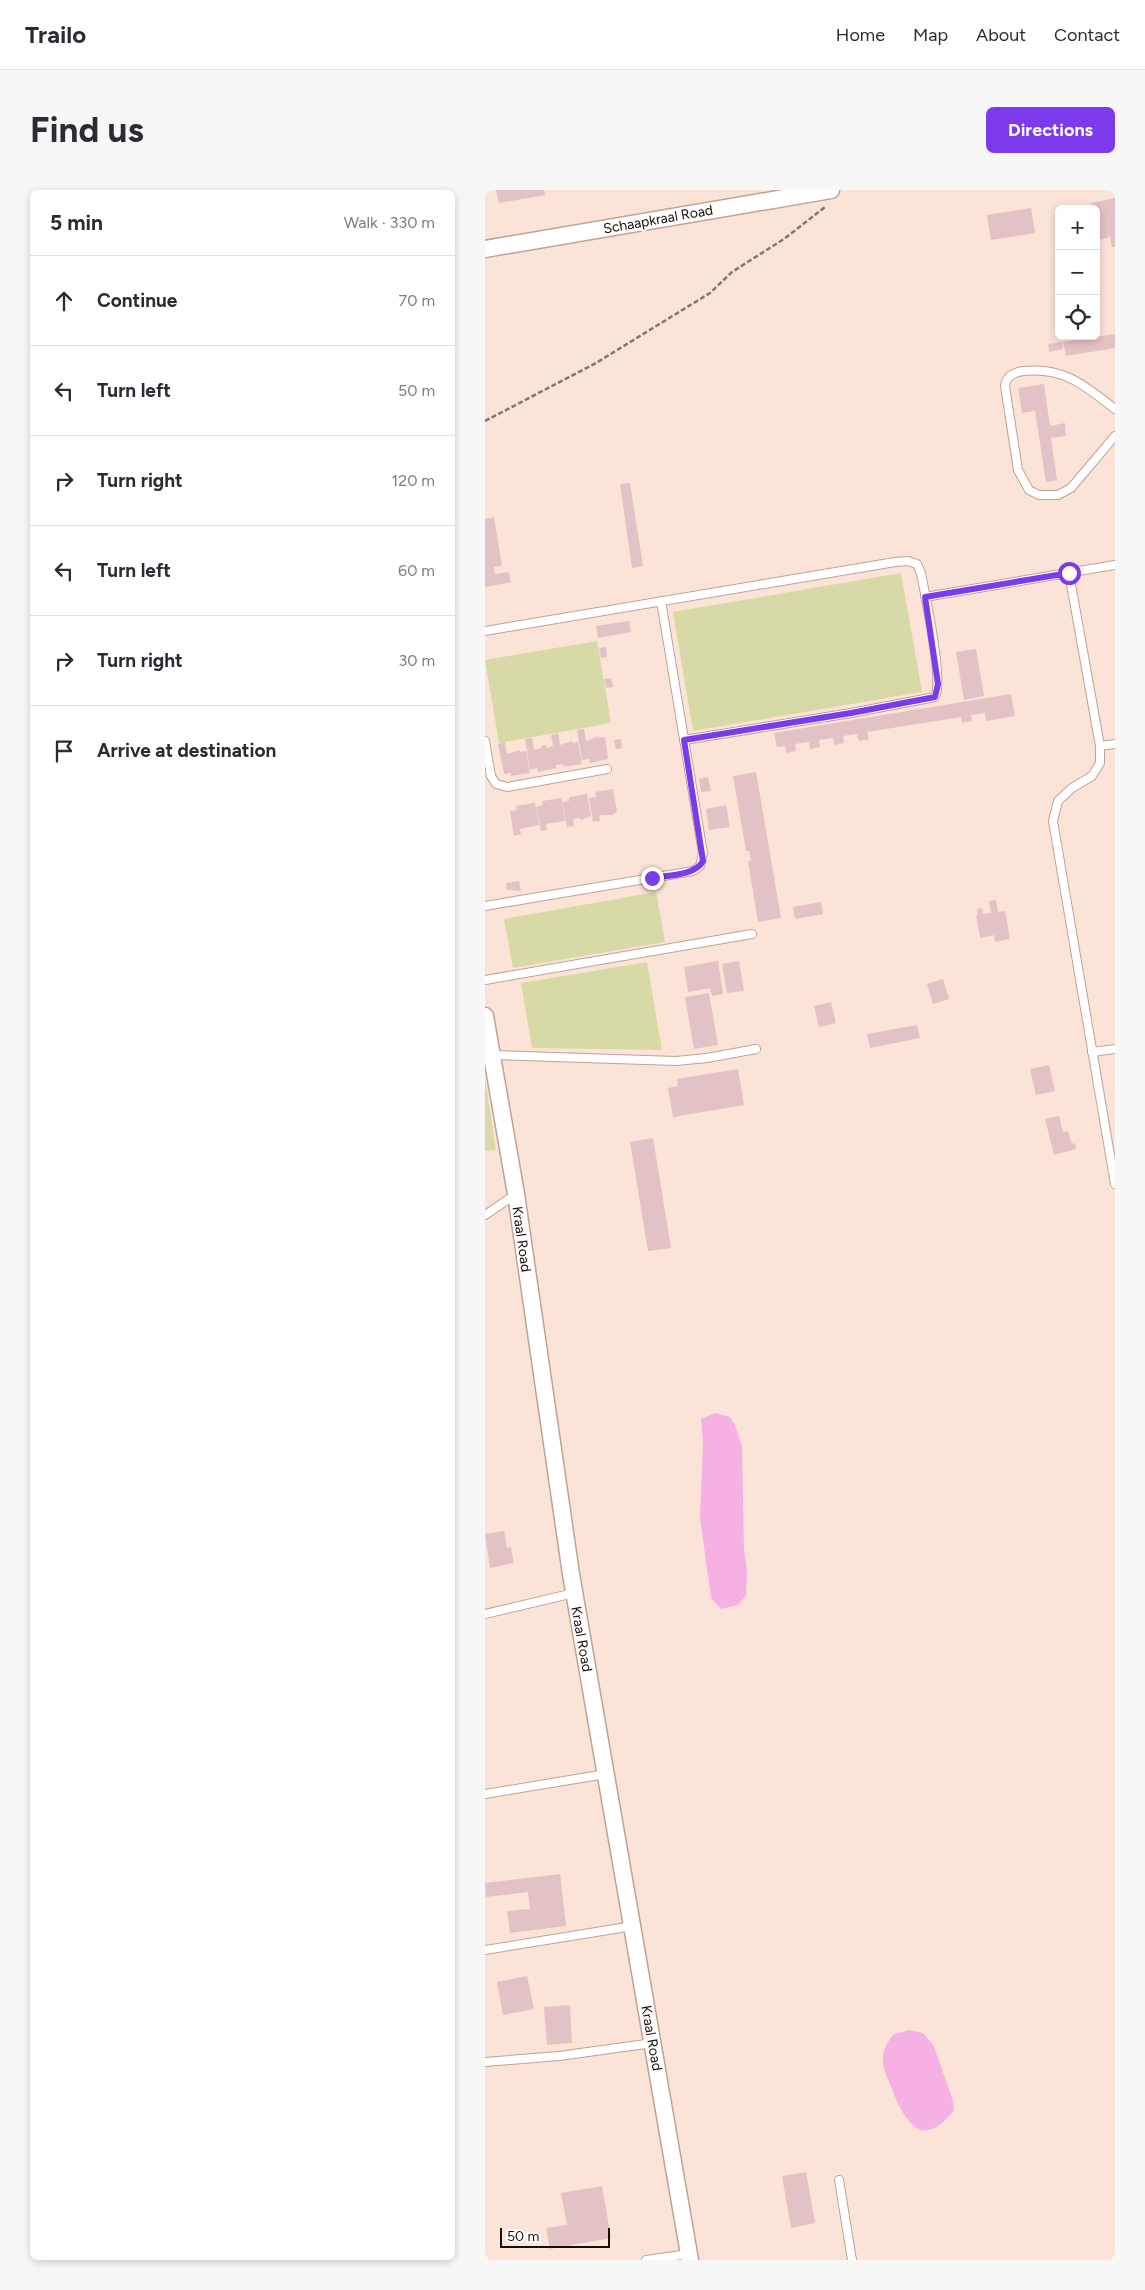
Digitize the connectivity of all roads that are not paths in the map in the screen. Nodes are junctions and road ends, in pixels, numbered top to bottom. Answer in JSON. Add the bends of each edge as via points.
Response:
{"nodes":[{"id":1,"x":828,"y":191,"type":"edge"},
{"id":2,"x":485,"y":248,"type":"edge"},
{"id":3,"x":1115,"y":409,"type":"edge"},
{"id":4,"x":1115,"y":436,"type":"edge"},
{"id":5,"x":1115,"y":565,"type":"edge"},
{"id":6,"x":1069,"y":573,"type":"junction"},
{"id":7,"x":925,"y":597,"type":"junction"},
{"id":8,"x":661,"y":601,"type":"junction"},
{"id":9,"x":485,"y":631,"type":"edge"},
{"id":10,"x":684,"y":740,"type":"junction"},
{"id":11,"x":485,"y":741,"type":"edge"},
{"id":12,"x":1115,"y":744,"type":"edge"},
{"id":13,"x":1100,"y":746,"type":"junction"},
{"id":14,"x":607,"y":769,"type":"dead end"},
{"id":15,"x":485,"y":906,"type":"edge"},
{"id":16,"x":752,"y":934,"type":"dead end"},
{"id":17,"x":485,"y":980,"type":"edge"},
{"id":18,"x":485,"y":1016,"type":"edge"},
{"id":19,"x":756,"y":1049,"type":"dead end"},
{"id":20,"x":1115,"y":1049,"type":"edge"},
{"id":21,"x":1093,"y":1052,"type":"junction"},
{"id":22,"x":492,"y":1055,"type":"junction"},
{"id":23,"x":1115,"y":1184,"type":"edge"},
{"id":24,"x":516,"y":1194,"type":"junction"},
{"id":25,"x":485,"y":1215,"type":"edge"},
{"id":26,"x":574,"y":1593,"type":"junction"},
{"id":27,"x":485,"y":1614,"type":"edge"},
{"id":28,"x":606,"y":1774,"type":"junction"},
{"id":29,"x":485,"y":1794,"type":"edge"},
{"id":30,"x":633,"y":1926,"type":"junction"},
{"id":31,"x":485,"y":1950,"type":"edge"},
{"id":32,"x":653,"y":2043,"type":"junction"},
{"id":33,"x":485,"y":2062,"type":"edge"},
{"id":34,"x":839,"y":2180,"type":"dead end"},
{"id":35,"x":689,"y":2257,"type":"edge"},
{"id":36,"x":646,"y":2260,"type":"edge"},
{"id":37,"x":852,"y":2260,"type":"edge"}],
"edges":[{"from":1,"to":2,"type":"street","name":"Schaapkraal Road"},
{"from":3,"to":4,"type":"lane","via":[[1080,382],[1061,373],[1021,371],[1006,380],[1019,470],[1029,490],[1039,495],[1058,495],[1071,488]]},
{"from":5,"to":6,"type":"lane"},
{"from":6,"to":7,"type":"lane"},
{"from":6,"to":13,"type":"lane"},
{"from":7,"to":8,"type":"lane","via":[[917,564],[908,561]]},
{"from":7,"to":10,"type":"lane","via":[[938,684],[935,697]]},
{"from":8,"to":9,"type":"lane"},
{"from":8,"to":10,"type":"lane"},
{"from":10,"to":15,"type":"lane","via":[[703,854],[700,866],[693,871]]},
{"from":11,"to":14,"type":"lane","via":[[491,776],[495,784],[507,787]]},
{"from":12,"to":13,"type":"lane"},
{"from":13,"to":21,"type":"lane","via":[[1100,763],[1092,776],[1058,801],[1053,821]]},
{"from":16,"to":17,"type":"lane"},
{"from":18,"to":22,"type":"street","name":"Kraal Road"},
{"from":19,"to":22,"type":"lane","via":[[675,1061]]},
{"from":20,"to":21,"type":"lane"},
{"from":21,"to":23,"type":"lane"},
{"from":22,"to":24,"type":"street","name":"Kraal Road"},
{"from":24,"to":25,"type":"lane"},
{"from":24,"to":26,"type":"street","name":"Kraal Road"},
{"from":26,"to":27,"type":"lane"},
{"from":26,"to":28,"type":"street","name":"Kraal Road"},
{"from":28,"to":29,"type":"lane"},
{"from":28,"to":30,"type":"street","name":"Kraal Road"},
{"from":30,"to":31,"type":"lane"},
{"from":30,"to":32,"type":"street","name":"Kraal Road"},
{"from":32,"to":33,"type":"lane"},
{"from":32,"to":35,"type":"street","name":"Kraal Road"},
{"from":34,"to":37,"type":"lane"},
{"from":35,"to":36,"type":"lane"}]}
